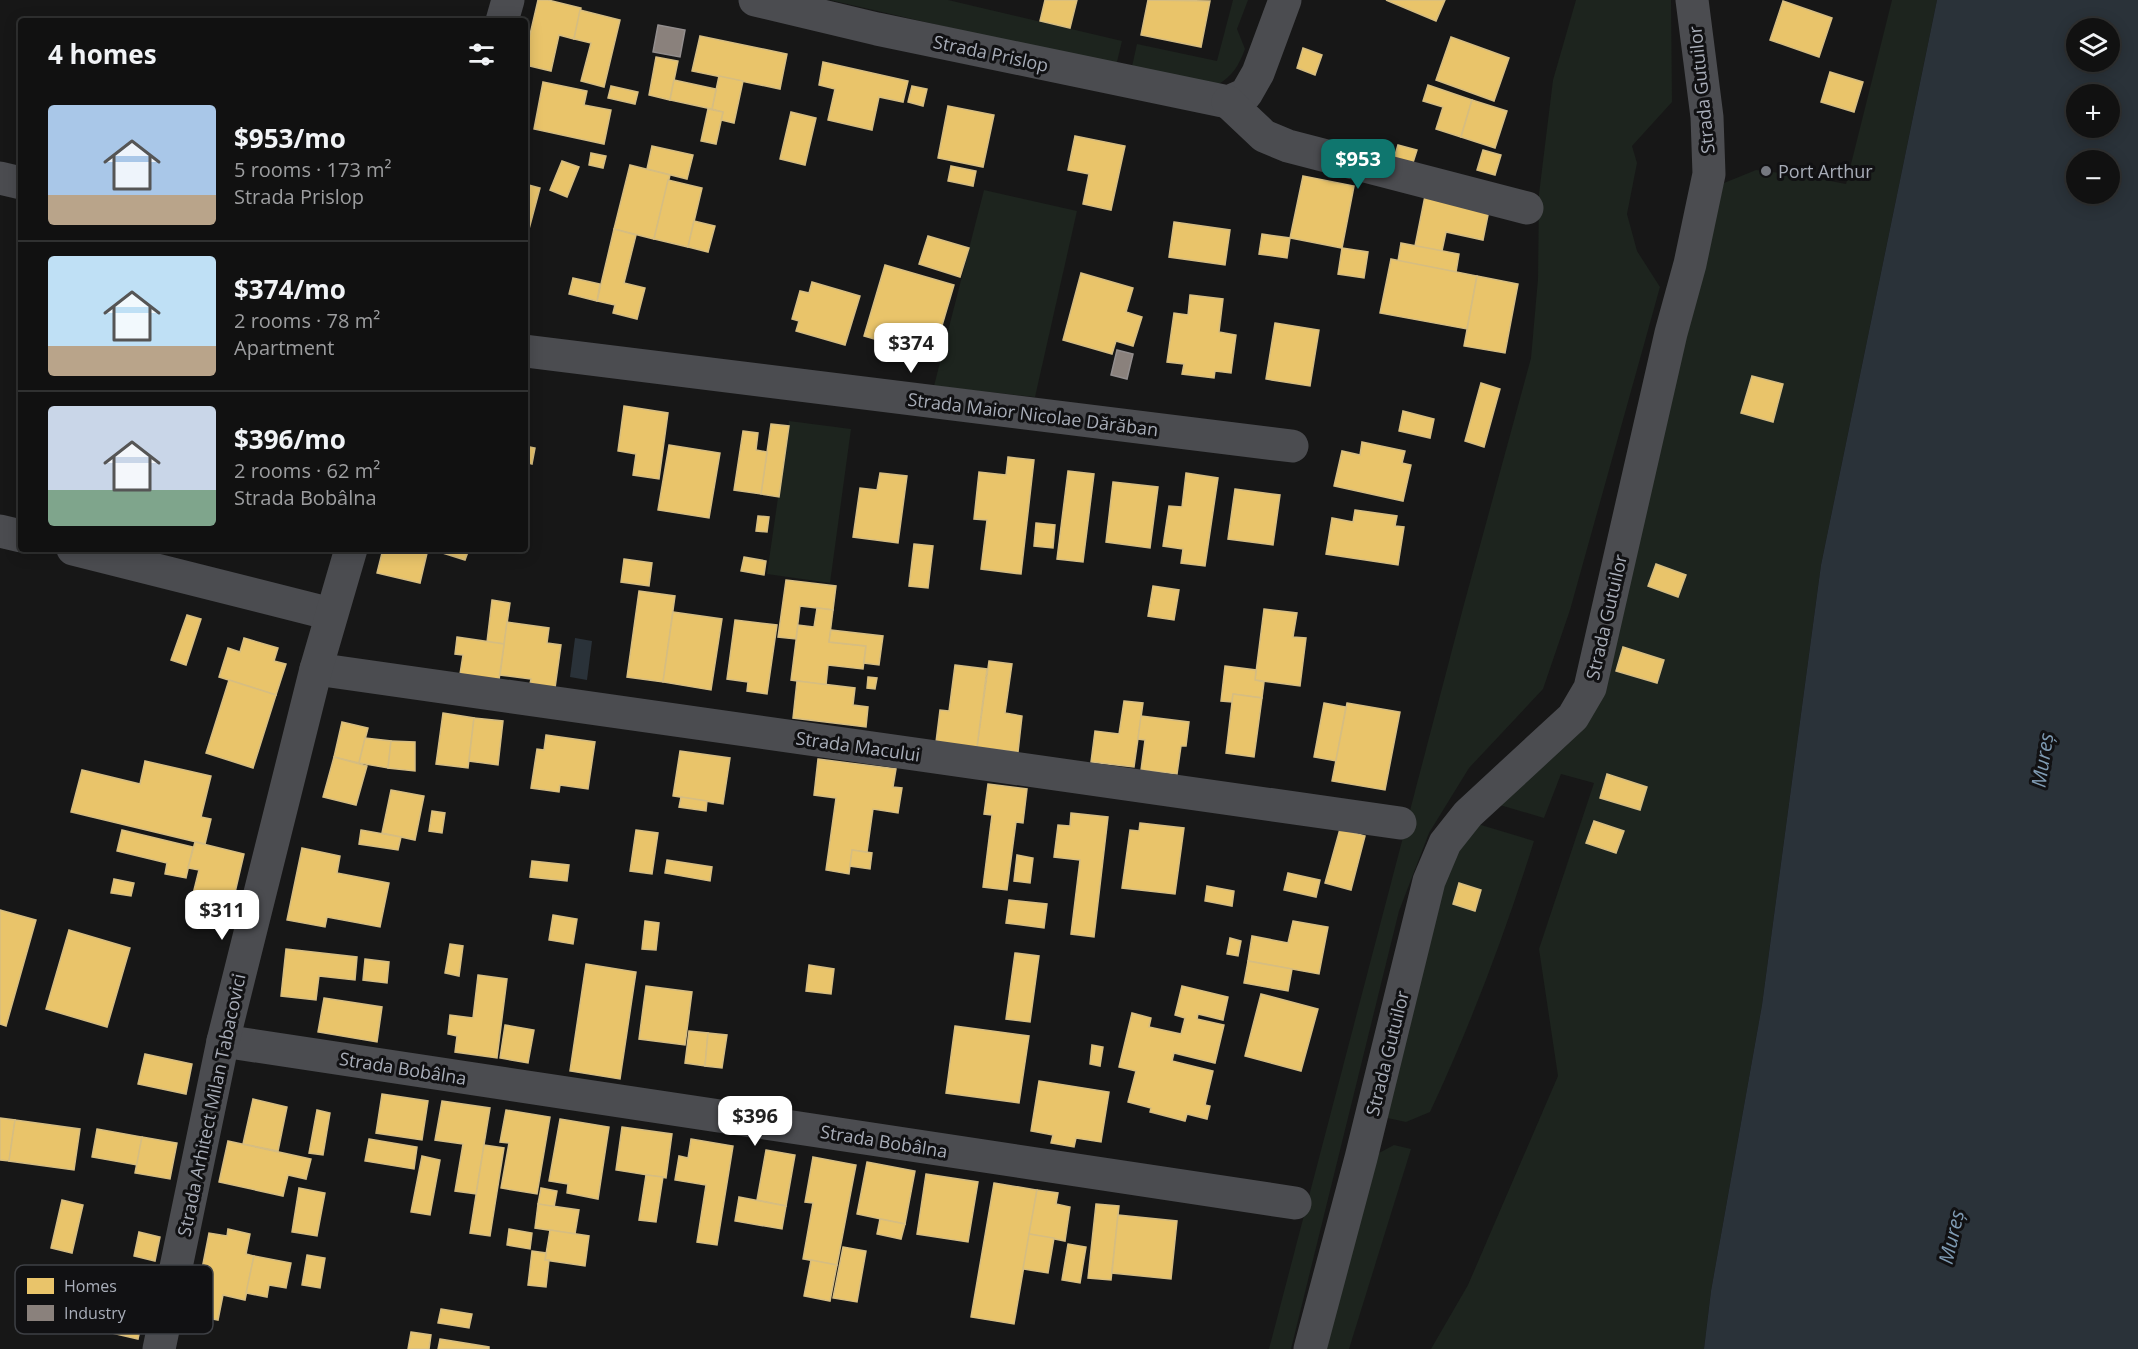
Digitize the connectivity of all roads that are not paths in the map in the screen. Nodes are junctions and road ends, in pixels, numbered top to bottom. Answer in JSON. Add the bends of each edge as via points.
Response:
{"nodes":[{"id":1,"x":508,"y":0,"type":"edge"},
{"id":2,"x":755,"y":0,"type":"edge"},
{"id":3,"x":1285,"y":0,"type":"edge"},
{"id":4,"x":1692,"y":0,"type":"edge"},
{"id":5,"x":503,"y":18,"type":"edge"},
{"id":6,"x":1228,"y":102,"type":"junction"},
{"id":7,"x":0,"y":178,"type":"edge"},
{"id":8,"x":18,"y":182,"type":"edge"},
{"id":9,"x":1527,"y":208,"type":"dead end"},
{"id":10,"x":528,"y":351,"type":"edge"},
{"id":11,"x":1292,"y":446,"type":"dead end"},
{"id":12,"x":0,"y":531,"type":"edge"},
{"id":13,"x":18,"y":535,"type":"edge"},
{"id":14,"x":86,"y":552,"type":"edge"},
{"id":15,"x":350,"y":552,"type":"edge"},
{"id":16,"x":331,"y":614,"type":"junction"},
{"id":17,"x":316,"y":669,"type":"junction"},
{"id":18,"x":1400,"y":823,"type":"dead end"},
{"id":19,"x":224,"y":1041,"type":"junction"},
{"id":20,"x":1295,"y":1203,"type":"dead end"},
{"id":21,"x":177,"y":1265,"type":"edge"},
{"id":22,"x":162,"y":1334,"type":"edge"},
{"id":23,"x":159,"y":1349,"type":"edge"},
{"id":24,"x":1310,"y":1349,"type":"edge"}],
"edges":[{"from":1,"to":5,"type":"street"},
{"from":2,"to":6,"type":"street","name":"Strada Prislop"},
{"from":3,"to":6,"type":"street","via":[[1258,73],[1246,94]]},
{"from":4,"to":24,"type":"street","name":"Strada Gutuilor","via":[[1707,117],[1709,174],[1590,688],[1573,717],[1468,814],[1445,843],[1429,881]]},
{"from":6,"to":9,"type":"street","via":[[1264,136],[1288,146]]},
{"from":7,"to":8,"type":"street"},
{"from":10,"to":11,"type":"street","name":"Strada Maior Nicolae Dărăban"},
{"from":12,"to":13,"type":"street"},
{"from":14,"to":16,"type":"street"},
{"from":15,"to":16,"type":"street","name":"Strada Arhitect Milan Tabacovici"},
{"from":16,"to":17,"type":"street","name":"Strada Arhitect Milan Tabacovici"},
{"from":17,"to":18,"type":"street","name":"Strada Macului"},
{"from":17,"to":19,"type":"street","name":"Strada Arhitect Milan Tabacovici"},
{"from":19,"to":20,"type":"street","name":"Strada Bobâlna"},
{"from":19,"to":21,"type":"street","name":"Strada Arhitect Milan Tabacovici"},
{"from":22,"to":23,"type":"street","name":"Strada Arhitect Milan Tabacovici"}]}
